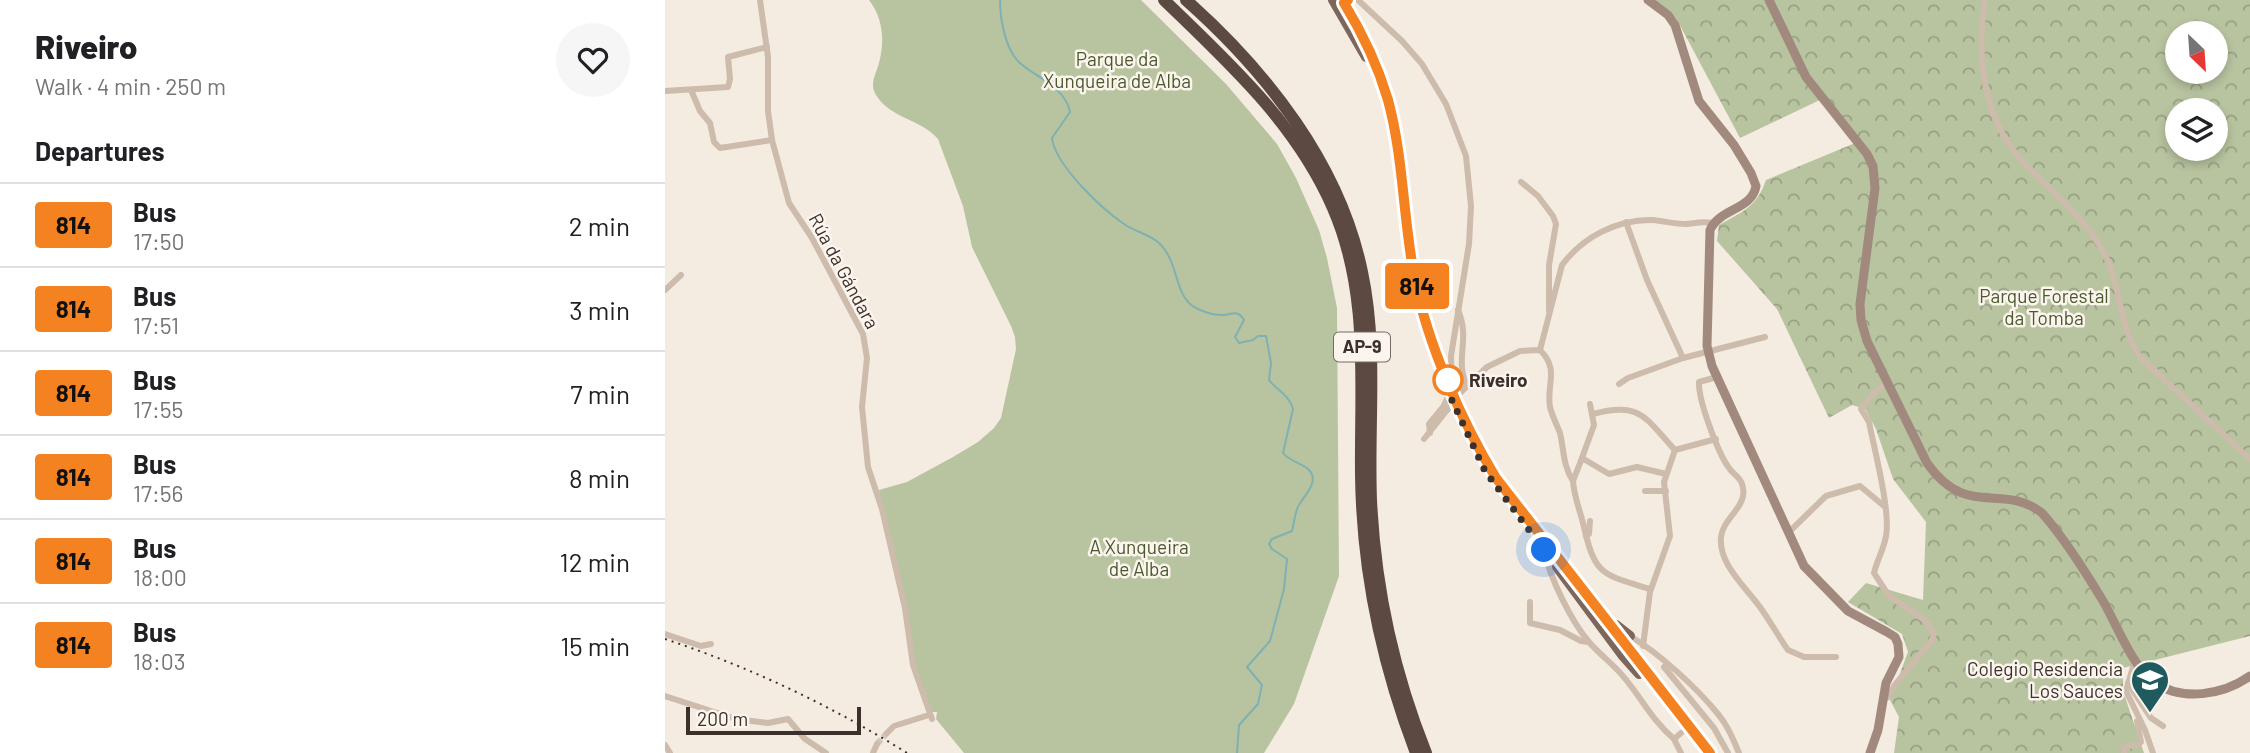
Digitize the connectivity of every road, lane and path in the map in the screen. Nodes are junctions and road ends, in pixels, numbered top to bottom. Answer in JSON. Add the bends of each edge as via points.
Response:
{"nodes":[{"id":1,"x":760,"y":0,"type":"edge"},
{"id":2,"x":1164,"y":0,"type":"edge"},
{"id":3,"x":1186,"y":0,"type":"edge"},
{"id":4,"x":1358,"y":0,"type":"edge"},
{"id":5,"x":1648,"y":0,"type":"edge"},
{"id":6,"x":1769,"y":0,"type":"edge"},
{"id":7,"x":1985,"y":0,"type":"edge"},
{"id":8,"x":1341,"y":1,"type":"edge"},
{"id":9,"x":767,"y":47,"type":"junction"},
{"id":10,"x":691,"y":90,"type":"junction"},
{"id":11,"x":665,"y":91,"type":"edge"},
{"id":12,"x":772,"y":140,"type":"junction"},
{"id":13,"x":1521,"y":182,"type":"dead end"},
{"id":14,"x":1626,"y":222,"type":"junction"},
{"id":15,"x":1713,"y":223,"type":"junction"},
{"id":16,"x":681,"y":275,"type":"dead end"},
{"id":17,"x":665,"y":290,"type":"edge"},
{"id":18,"x":1458,"y":309,"type":"junction"},
{"id":19,"x":1550,"y":315,"type":"junction"},
{"id":20,"x":1765,"y":337,"type":"dead end"},
{"id":21,"x":1540,"y":350,"type":"junction"},
{"id":22,"x":1709,"y":352,"type":"junction"},
{"id":23,"x":1683,"y":358,"type":"junction"},
{"id":24,"x":1717,"y":377,"type":"junction"},
{"id":25,"x":1887,"y":382,"type":"junction"},
{"id":26,"x":1619,"y":384,"type":"dead end"},
{"id":27,"x":1457,"y":391,"type":"junction"},
{"id":28,"x":1590,"y":404,"type":"dead end"},
{"id":29,"x":1593,"y":414,"type":"junction"},
{"id":30,"x":1430,"y":433,"type":"junction"},
{"id":31,"x":1424,"y":439,"type":"dead end"},
{"id":32,"x":1716,"y":439,"type":"junction"},
{"id":33,"x":1675,"y":450,"type":"junction"},
{"id":34,"x":1582,"y":458,"type":"junction"},
{"id":35,"x":2250,"y":459,"type":"edge"},
{"id":36,"x":1666,"y":474,"type":"junction"},
{"id":37,"x":1573,"y":481,"type":"junction"},
{"id":38,"x":1645,"y":491,"type":"dead end"},
{"id":39,"x":1666,"y":491,"type":"junction"},
{"id":40,"x":1884,"y":506,"type":"junction"},
{"id":41,"x":1590,"y":521,"type":"dead end"},
{"id":42,"x":1787,"y":534,"type":"junction"},
{"id":43,"x":1586,"y":536,"type":"junction"},
{"id":44,"x":1544,"y":550,"type":"junction"},
{"id":45,"x":1650,"y":590,"type":"junction"},
{"id":46,"x":1577,"y":595,"type":"junction"},
{"id":47,"x":1530,"y":602,"type":"dead end"},
{"id":48,"x":1613,"y":627,"type":"junction"},
{"id":49,"x":665,"y":634,"type":"edge"},
{"id":50,"x":1626,"y":639,"type":"junction"},
{"id":51,"x":1588,"y":642,"type":"junction"},
{"id":52,"x":711,"y":644,"type":"dead end"},
{"id":53,"x":1643,"y":646,"type":"junction"},
{"id":54,"x":1657,"y":657,"type":"junction"},
{"id":55,"x":1836,"y":657,"type":"dead end"},
{"id":56,"x":2138,"y":664,"type":"junction"},
{"id":57,"x":1642,"y":677,"type":"junction"},
{"id":58,"x":2250,"y":677,"type":"edge"},
{"id":59,"x":2127,"y":681,"type":"junction"},
{"id":60,"x":665,"y":696,"type":"edge"},
{"id":61,"x":1883,"y":698,"type":"junction"},
{"id":62,"x":2131,"y":706,"type":"junction"},
{"id":63,"x":1704,"y":716,"type":"junction"},
{"id":64,"x":1692,"y":725,"type":"dead end"},
{"id":65,"x":2162,"y":726,"type":"dead end"},
{"id":66,"x":887,"y":733,"type":"tunnel mouth"},
{"id":67,"x":1681,"y":733,"type":"dead end"},
{"id":68,"x":1674,"y":739,"type":"junction"},
{"id":69,"x":877,"y":744,"type":"tunnel mouth"},
{"id":70,"x":665,"y":745,"type":"edge"},
{"id":71,"x":670,"y":753,"type":"edge"},
{"id":72,"x":826,"y":753,"type":"edge"},
{"id":73,"x":873,"y":753,"type":"edge"},
{"id":74,"x":1416,"y":753,"type":"edge"},
{"id":75,"x":1426,"y":753,"type":"edge"},
{"id":76,"x":1681,"y":753,"type":"edge"},
{"id":77,"x":1703,"y":753,"type":"edge"},
{"id":78,"x":1710,"y":753,"type":"edge"},
{"id":79,"x":1728,"y":753,"type":"edge"},
{"id":80,"x":1739,"y":753,"type":"edge"},
{"id":81,"x":1870,"y":753,"type":"edge"},
{"id":82,"x":2125,"y":753,"type":"edge"},
{"id":83,"x":2153,"y":753,"type":"edge"}],
"edges":[{"from":1,"to":9,"type":"street","name":"Rúa da Gándara"},
{"from":2,"to":74,"type":"highway","number":"AP-9","via":[[1276,114],[1308,159],[1343,234],[1361,324],[1361,475],[1371,585],[1381,641]]},
{"from":3,"to":75,"type":"highway","number":"AP-9","via":[[1227,38],[1283,105],[1326,172],[1351,231],[1370,328],[1371,500],[1380,585],[1409,709]]},
{"from":4,"to":18,"type":"street","via":[[1422,64],[1446,104],[1466,156],[1471,206]]},
{"from":5,"to":15,"type":"street","via":[[1675,25],[1699,101],[1755,180],[1750,200]]},
{"from":6,"to":25,"type":"street","via":[[1806,77],[1873,166],[1875,188],[1861,320]]},
{"from":7,"to":35,"type":"street","via":[[1983,72],[2001,131],[2013,151],[2097,240],[2113,274],[2129,339],[2141,358]]},
{"from":8,"to":27,"type":"main road","via":[[1370,51],[1389,103],[1419,297],[1433,342]]},
{"from":8,"to":27,"type":"main road","via":[[1385,107],[1409,272],[1426,336]]},
{"from":9,"to":10,"type":"street","via":[[729,57],[727,87]]},
{"from":9,"to":12,"type":"street","name":"Rúa da Gándara"},
{"from":10,"to":11,"type":"street"},
{"from":10,"to":12,"type":"street","via":[[720,148]]},
{"from":12,"to":66,"type":"street","name":"Rúa da Gándara","via":[[793,210],[863,334],[868,467],[905,608],[913,665],[930,717],[894,726]]},
{"from":13,"to":19,"type":"street","via":[[1538,196],[1556,224],[1549,265]]},
{"from":14,"to":15,"type":"street"},
{"from":14,"to":19,"type":"street","via":[[1611,226],[1570,255],[1562,265]]},
{"from":14,"to":23,"type":"street"},
{"from":15,"to":22,"type":"street"},
{"from":16,"to":17,"type":"street"},
{"from":18,"to":27,"type":"street","via":[[1451,356]]},
{"from":18,"to":27,"type":"street","via":[[1464,325]]},
{"from":19,"to":21,"type":"street"},
{"from":20,"to":22,"type":"street"},
{"from":21,"to":27,"type":"street","via":[[1520,351],[1487,367]]},
{"from":21,"to":37,"type":"street","via":[[1551,366],[1550,405]]},
{"from":22,"to":23,"type":"street"},
{"from":22,"to":24,"type":"street"},
{"from":23,"to":26,"type":"street"},
{"from":24,"to":32,"type":"street","via":[[1702,380],[1698,386]]},
{"from":24,"to":42,"type":"street"},
{"from":25,"to":40,"type":"street","via":[[1861,410],[1869,422]]},
{"from":25,"to":56,"type":"street","via":[[1927,463],[1945,484],[1973,497],[2032,504],[2042,513],[2090,580]]},
{"from":27,"to":30,"type":"street","bridge":true},
{"from":27,"to":30,"type":"street","via":[[1429,424]]},
{"from":27,"to":44,"type":"main road","via":[[1485,471]]},
{"from":27,"to":48,"type":"main road","via":[[1496,478]]},
{"from":28,"to":29,"type":"street"},
{"from":29,"to":33,"type":"street","via":[[1630,409],[1651,423]]},
{"from":29,"to":34,"type":"street","via":[[1592,433]]},
{"from":30,"to":31,"type":"street"},
{"from":32,"to":33,"type":"street"},
{"from":32,"to":55,"type":"street","via":[[1743,490],[1739,509],[1721,535],[1726,559],[1789,650],[1804,657]]},
{"from":33,"to":36,"type":"street"},
{"from":34,"to":36,"type":"street","via":[[1609,474],[1643,467]]},
{"from":34,"to":37,"type":"street"},
{"from":36,"to":39,"type":"street"},
{"from":37,"to":43,"type":"street"},
{"from":38,"to":39,"type":"street"},
{"from":39,"to":45,"type":"street","via":[[1670,536]]},
{"from":40,"to":42,"type":"street","via":[[1860,486],[1833,492]]},
{"from":40,"to":61,"type":"street","via":[[1887,535],[1874,573],[1889,596],[1926,621],[1934,634],[1889,697]]},
{"from":41,"to":43,"type":"street"},
{"from":42,"to":61,"type":"street","via":[[1804,566],[1828,592],[1848,611],[1897,640],[1899,657]]},
{"from":43,"to":45,"type":"street","via":[[1589,552],[1601,570]]},
{"from":44,"to":46,"type":"main road"},
{"from":44,"to":51,"type":"street"},
{"from":45,"to":53,"type":"street"},
{"from":46,"to":48,"type":"main road","via":[[1606,627]]},
{"from":46,"to":57,"type":"main road"},
{"from":47,"to":51,"type":"street","via":[[1530,623]]},
{"from":48,"to":50,"type":"main road"},
{"from":48,"to":57,"type":"main road","via":[[1613,635]]},
{"from":49,"to":52,"type":"street","via":[[701,646]]},
{"from":50,"to":53,"type":"street"},
{"from":50,"to":78,"type":"main road"},
{"from":51,"to":68,"type":"street","via":[[1614,666]]},
{"from":53,"to":54,"type":"street"},
{"from":54,"to":63,"type":"street"},
{"from":54,"to":80,"type":"street","via":[[1717,713]]},
{"from":56,"to":58,"type":"street","via":[[2154,682],[2180,693],[2213,692]]},
{"from":56,"to":59,"type":"street"},
{"from":57,"to":77,"type":"main road"},
{"from":59,"to":62,"type":"street"},
{"from":59,"to":65,"type":"street","via":[[2151,718]]},
{"from":60,"to":72,"type":"street","via":[[737,719],[768,723],[788,719],[805,739]]},
{"from":61,"to":81,"type":"street"},
{"from":62,"to":82,"type":"street","via":[[2141,742],[2125,746]]},
{"from":62,"to":83,"type":"street"},
{"from":63,"to":64,"type":"street"},
{"from":63,"to":79,"type":"street"},
{"from":67,"to":68,"type":"street"},
{"from":68,"to":76,"type":"street"},
{"from":69,"to":73,"type":"street"},
{"from":70,"to":71,"type":"street"}]}
